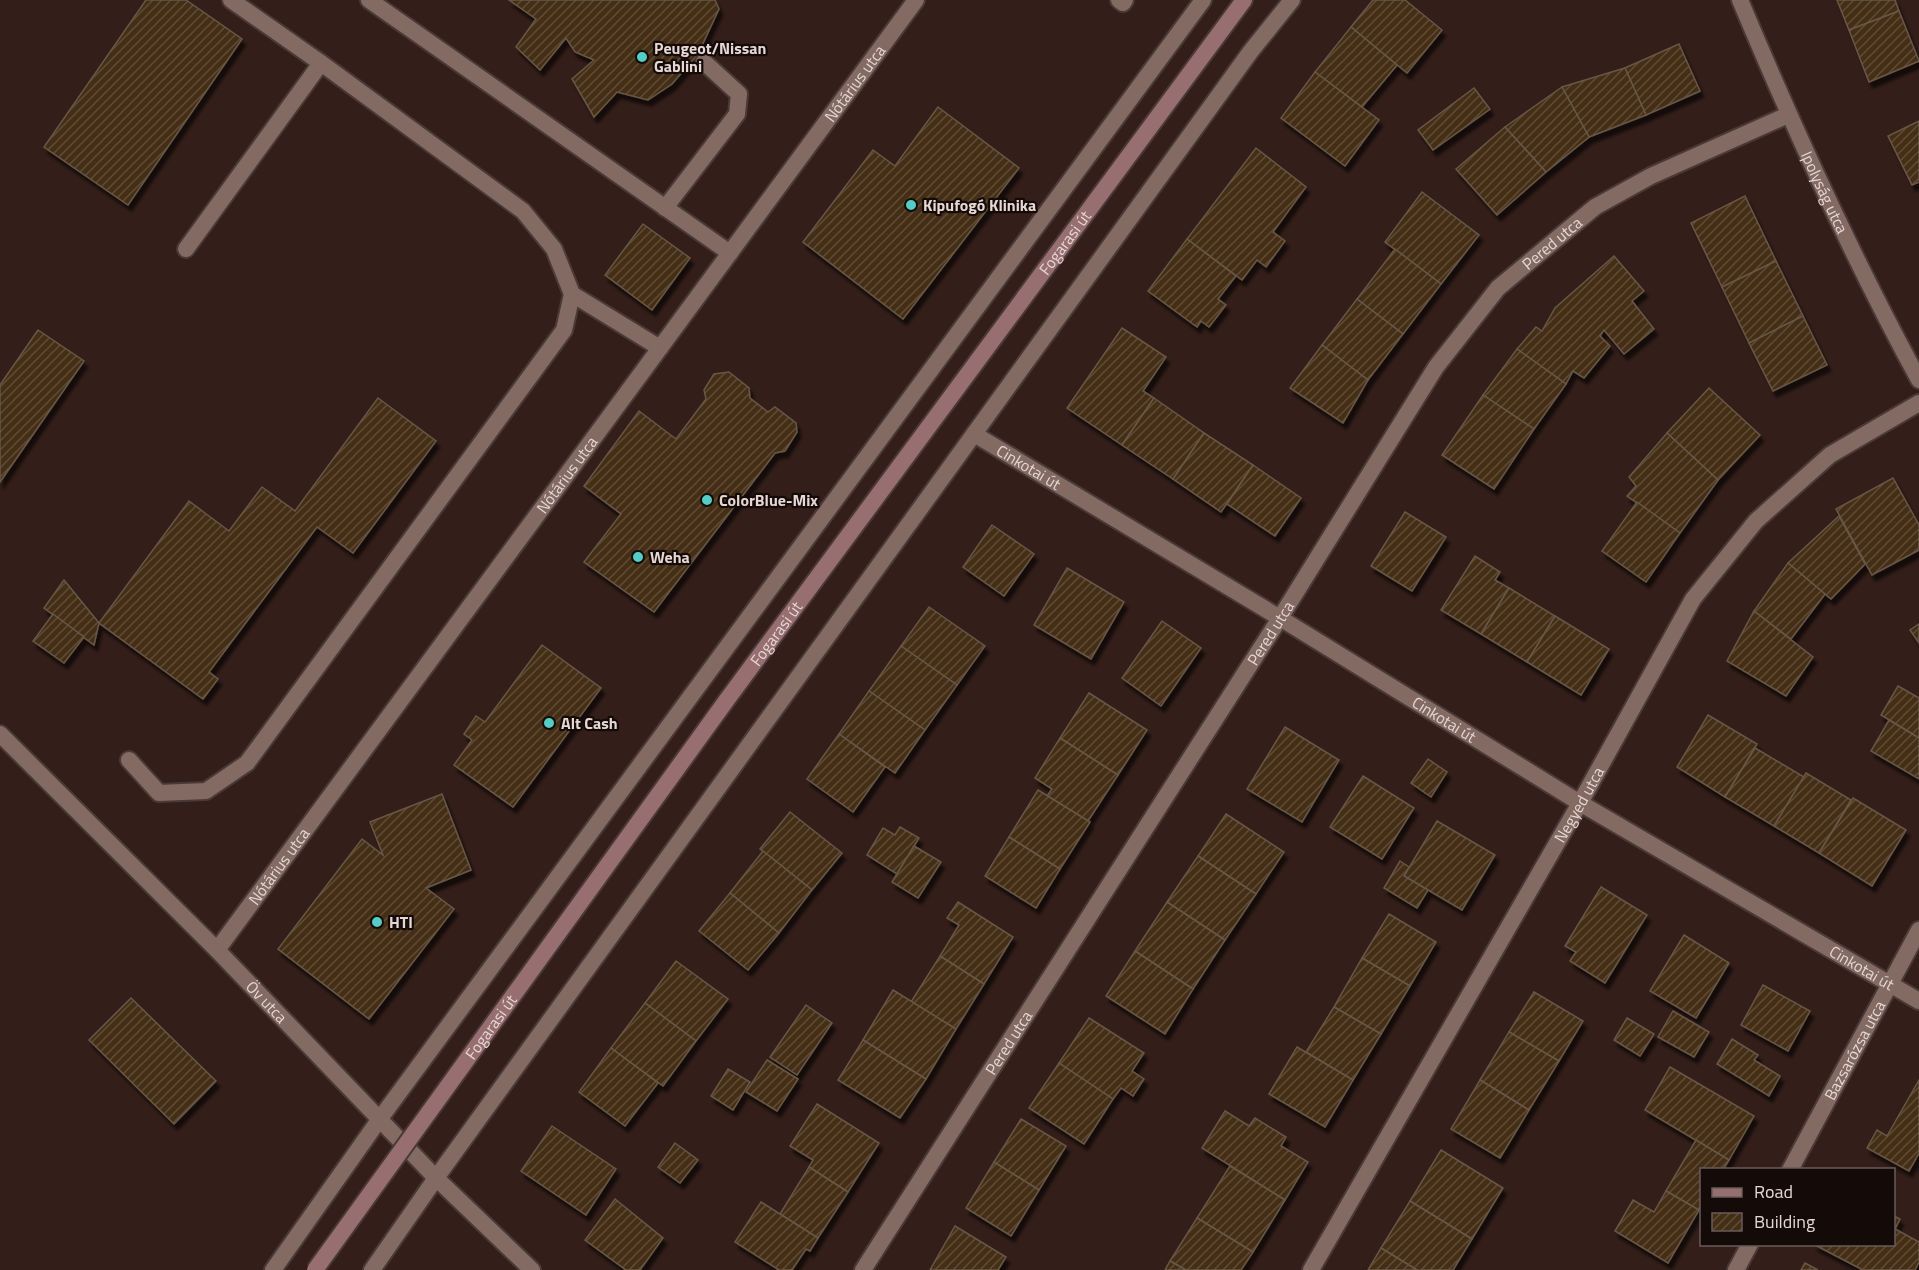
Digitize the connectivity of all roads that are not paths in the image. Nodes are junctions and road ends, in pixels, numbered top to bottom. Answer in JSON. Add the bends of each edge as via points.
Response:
{"nodes":[{"id":1,"x":231,"y":0,"type":"edge"},
{"id":2,"x":369,"y":0,"type":"edge"},
{"id":3,"x":915,"y":0,"type":"edge"},
{"id":4,"x":1119,"y":0,"type":"edge"},
{"id":5,"x":1125,"y":0,"type":"edge"},
{"id":6,"x":1203,"y":0,"type":"edge"},
{"id":7,"x":1244,"y":0,"type":"edge"},
{"id":8,"x":1292,"y":0,"type":"edge"},
{"id":9,"x":1740,"y":0,"type":"edge"},
{"id":10,"x":704,"y":62,"type":"dead end"},
{"id":11,"x":321,"y":63,"type":"junction"},
{"id":12,"x":1788,"y":115,"type":"junction"},
{"id":13,"x":665,"y":208,"type":"junction"},
{"id":14,"x":186,"y":249,"type":"dead end"},
{"id":15,"x":730,"y":253,"type":"junction"},
{"id":16,"x":572,"y":294,"type":"junction"},
{"id":17,"x":660,"y":348,"type":"junction"},
{"id":18,"x":1919,"y":380,"type":"edge"},
{"id":19,"x":1919,"y":403,"type":"edge"},
{"id":20,"x":974,"y":434,"type":"junction"},
{"id":21,"x":1280,"y":618,"type":"junction"},
{"id":22,"x":0,"y":734,"type":"edge"},
{"id":23,"x":129,"y":760,"type":"dead end"},
{"id":24,"x":1580,"y":803,"type":"junction"},
{"id":25,"x":1919,"y":930,"type":"edge"},
{"id":26,"x":217,"y":950,"type":"junction"},
{"id":27,"x":1890,"y":984,"type":"junction"},
{"id":28,"x":1919,"y":1001,"type":"edge"},
{"id":29,"x":379,"y":1120,"type":"junction"},
{"id":30,"x":1791,"y":1168,"type":"edge"},
{"id":31,"x":436,"y":1178,"type":"junction"},
{"id":32,"x":1749,"y":1246,"type":"edge"},
{"id":33,"x":273,"y":1270,"type":"edge"},
{"id":34,"x":315,"y":1270,"type":"edge"},
{"id":35,"x":372,"y":1270,"type":"edge"},
{"id":36,"x":532,"y":1270,"type":"edge"},
{"id":37,"x":863,"y":1270,"type":"edge"},
{"id":38,"x":1311,"y":1270,"type":"edge"},
{"id":39,"x":1736,"y":1270,"type":"edge"}],
"edges":[{"from":1,"to":11,"type":"street"},
{"from":2,"to":13,"type":"street"},
{"from":3,"to":15,"type":"street","name":"Nótárius utca"},
{"from":4,"to":5,"type":"street"},
{"from":6,"to":29,"type":"street"},
{"from":7,"to":34,"type":"main road","name":"Fogarasi út","bridge":true,"via":[[726,701]]},
{"from":8,"to":20,"type":"street"},
{"from":9,"to":12,"type":"street","name":"Ipolyság utca"},
{"from":10,"to":13,"type":"street","via":[[739,94],[736,114]]},
{"from":11,"to":14,"type":"street"},
{"from":11,"to":16,"type":"street","via":[[523,211],[554,249]]},
{"from":12,"to":18,"type":"street","name":"Ipolyság utca","via":[[1876,302]]},
{"from":12,"to":21,"type":"street","name":"Pered utca","via":[[1651,176],[1595,207],[1498,288],[1436,367]]},
{"from":13,"to":15,"type":"street"},
{"from":15,"to":17,"type":"street","name":"Nótárius utca"},
{"from":16,"to":17,"type":"street"},
{"from":16,"to":23,"type":"street","via":[[564,330],[247,764],[206,791],[159,793]]},
{"from":17,"to":26,"type":"street","name":"Nótárius utca"},
{"from":19,"to":24,"type":"street","name":"Negyed utca","via":[[1830,455],[1756,521],[1693,599]]},
{"from":20,"to":21,"type":"street","name":"Cinkotai út"},
{"from":20,"to":31,"type":"street"},
{"from":21,"to":24,"type":"street","name":"Cinkotai út"},
{"from":21,"to":37,"type":"street","name":"Pered utca"},
{"from":22,"to":26,"type":"street","name":"Öv utca"},
{"from":24,"to":27,"type":"street","name":"Cinkotai út"},
{"from":24,"to":38,"type":"street","name":"Negyed utca"},
{"from":25,"to":27,"type":"street","name":"Bazsarózsa utca"},
{"from":26,"to":29,"type":"street","name":"Öv utca"},
{"from":27,"to":28,"type":"street","name":"Cinkotai út"},
{"from":27,"to":30,"type":"street","name":"Bazsarózsa utca"},
{"from":29,"to":31,"type":"street","name":"Öv utca"},
{"from":29,"to":33,"type":"street"},
{"from":31,"to":35,"type":"street"},
{"from":31,"to":36,"type":"street","name":"Öv utca"},
{"from":32,"to":39,"type":"street"}]}
